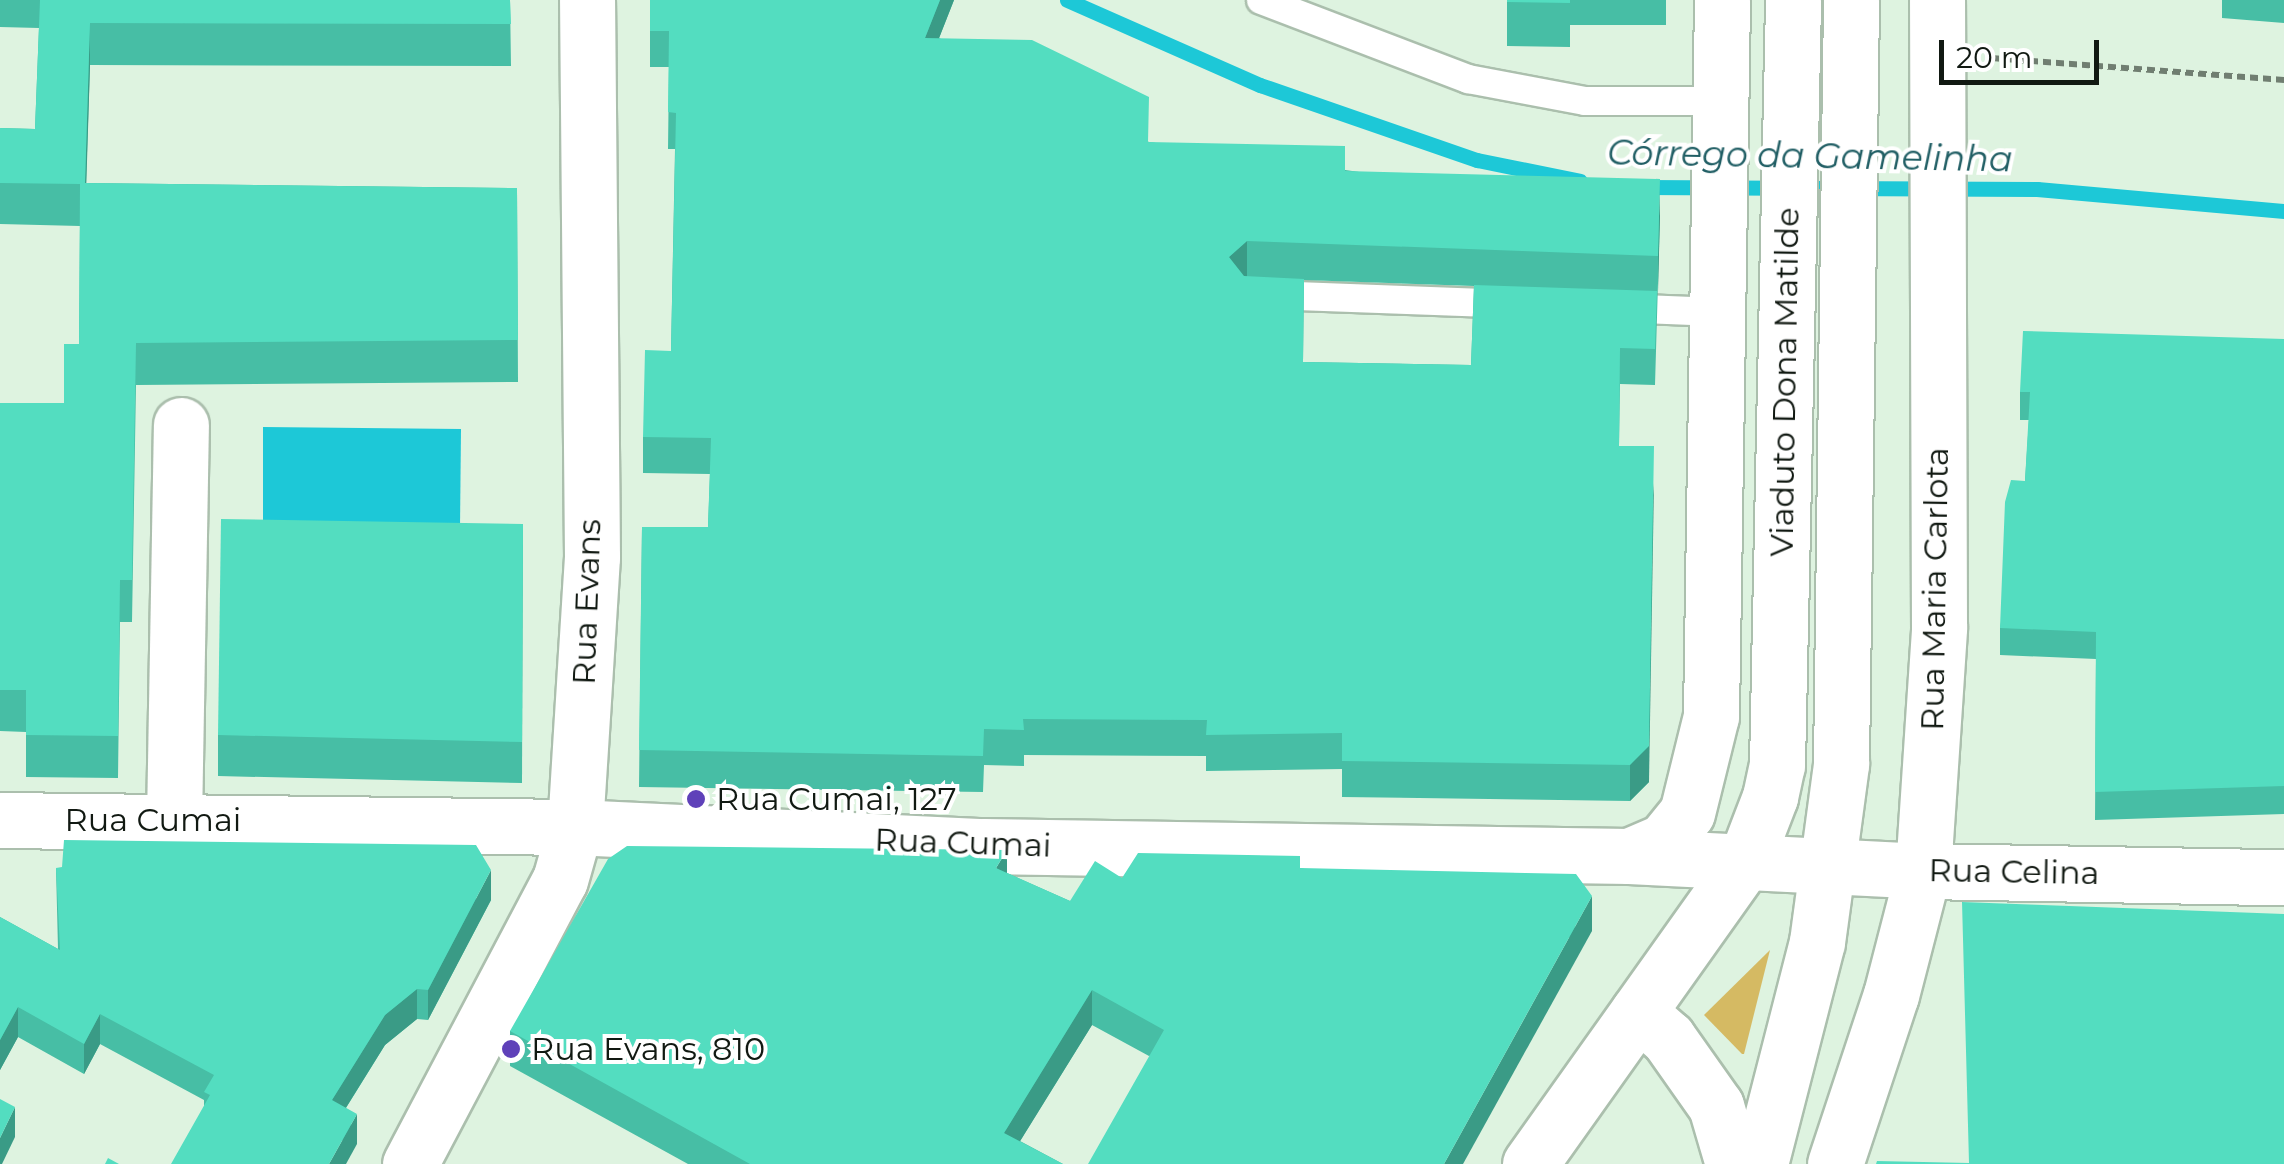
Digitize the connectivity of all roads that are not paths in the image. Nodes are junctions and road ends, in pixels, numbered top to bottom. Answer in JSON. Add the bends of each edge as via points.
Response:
{"nodes":[{"id":1,"x":587,"y":0,"type":"edge"},
{"id":2,"x":1260,"y":0,"type":"edge"},
{"id":3,"x":1722,"y":0,"type":"edge"},
{"id":4,"x":1793,"y":0,"type":"edge"},
{"id":5,"x":1851,"y":0,"type":"edge"},
{"id":6,"x":1938,"y":0,"type":"edge"},
{"id":7,"x":1720,"y":119,"type":"junction"},
{"id":8,"x":1246,"y":294,"type":"edge"},
{"id":9,"x":1538,"y":305,"type":"edge"},
{"id":10,"x":1596,"y":308,"type":"edge"},
{"id":11,"x":1717,"y":312,"type":"junction"},
{"id":12,"x":181,"y":425,"type":"dead end"},
{"id":13,"x":0,"y":820,"type":"edge"},
{"id":14,"x":174,"y":821,"type":"junction"},
{"id":15,"x":576,"y":828,"type":"junction"},
{"id":16,"x":1629,"y":856,"type":"junction"},
{"id":17,"x":1745,"y":862,"type":"junction"},
{"id":18,"x":1830,"y":864,"type":"junction"},
{"id":19,"x":1923,"y":871,"type":"junction"},
{"id":20,"x":2284,"y":877,"type":"edge"},
{"id":21,"x":1638,"y":1012,"type":"junction"},
{"id":22,"x":410,"y":1164,"type":"edge"},
{"id":23,"x":1530,"y":1164,"type":"edge"},
{"id":24,"x":1733,"y":1164,"type":"edge"},
{"id":25,"x":1760,"y":1164,"type":"edge"},
{"id":26,"x":1835,"y":1164,"type":"edge"}],
"edges":[{"from":1,"to":15,"type":"street","name":"Rua Evans","via":[[592,558]]},
{"from":2,"to":7,"type":"lane","via":[[1468,80]]},
{"from":3,"to":7,"type":"street"},
{"from":4,"to":17,"type":"street","name":"Viaduto Dona Matilde","via":[[1777,765]]},
{"from":5,"to":18,"type":"street","name":"Viaduto Dona Matilde","via":[[1840,764]]},
{"from":6,"to":19,"type":"street","name":"Rua Maria Carlota","via":[[1939,627]]},
{"from":7,"to":11,"type":"street"},
{"from":8,"to":9,"type":"lane"},
{"from":10,"to":11,"type":"lane"},
{"from":11,"to":16,"type":"street","via":[[1712,716],[1687,813],[1664,841]]},
{"from":12,"to":14,"type":"street"},
{"from":13,"to":14,"type":"street","name":"Rua Cumai"},
{"from":14,"to":15,"type":"street","name":"Rua Cumai"},
{"from":15,"to":16,"type":"street","name":"Rua Cumai","via":[[983,846]]},
{"from":15,"to":22,"type":"street","name":"Rua Evans","via":[[560,880]]},
{"from":16,"to":17,"type":"street","name":"Rua Cumai"},
{"from":17,"to":18,"type":"street","name":"Rua Celina"},
{"from":17,"to":21,"type":"street","name":"Viaduto Dona Matilde"},
{"from":18,"to":19,"type":"street","name":"Rua Celina"},
{"from":18,"to":25,"type":"street","via":[[1798,1025]]},
{"from":19,"to":20,"type":"street","name":"Rua Celina"},
{"from":19,"to":26,"type":"street","name":"Rua Maria Carlota","via":[[1892,995]]},
{"from":21,"to":23,"type":"street","name":"Viaduto Dona Matilde"},
{"from":21,"to":24,"type":"street","via":[[1668,1038],[1708,1094]]}]}
